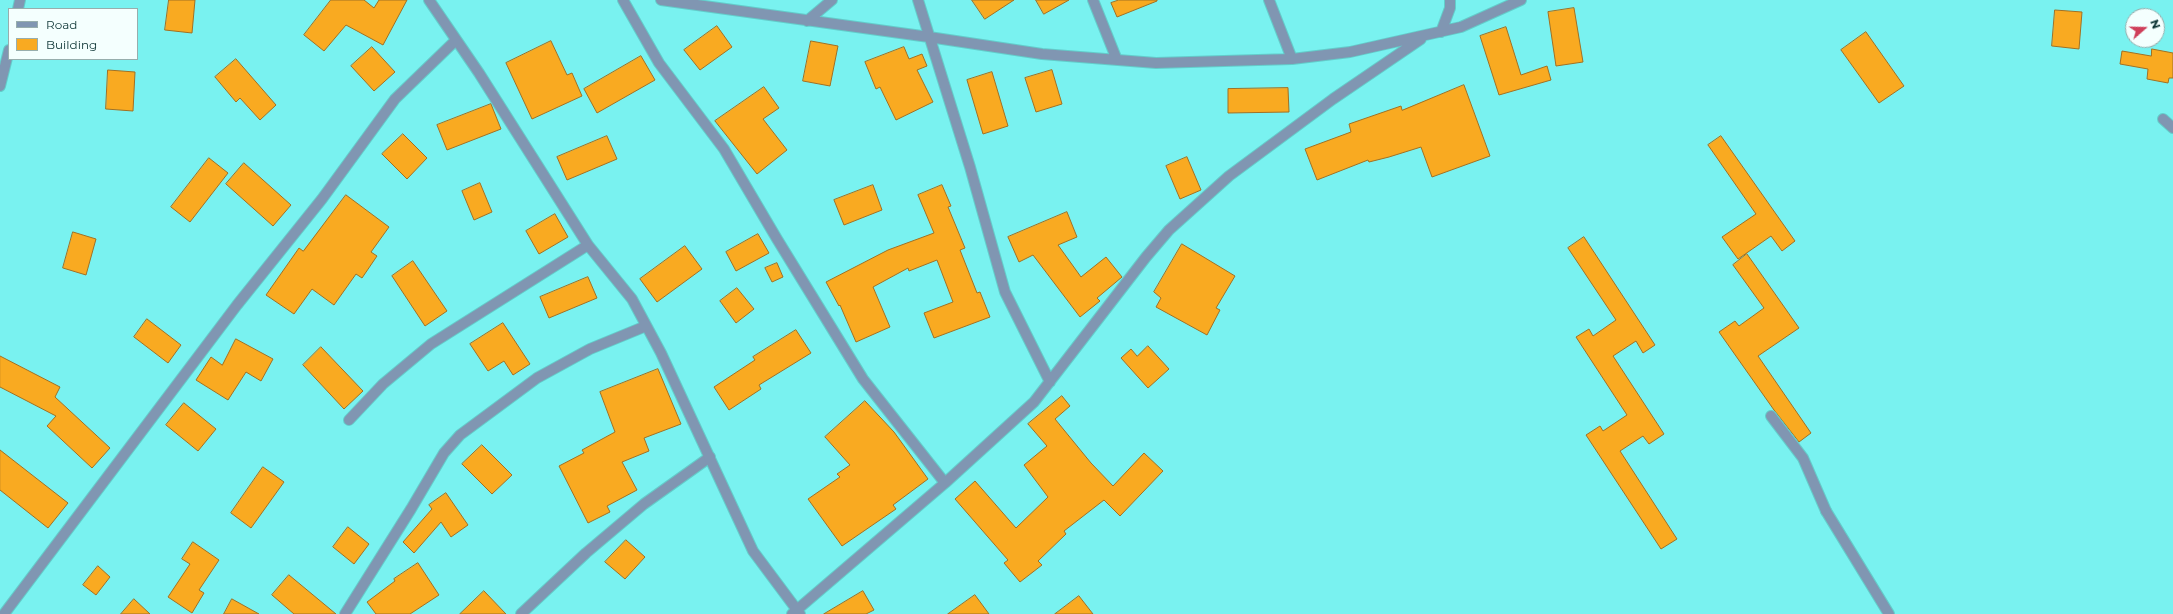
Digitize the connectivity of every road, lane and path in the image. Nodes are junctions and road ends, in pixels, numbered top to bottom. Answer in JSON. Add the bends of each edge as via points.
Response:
{"nodes":[{"id":1,"x":429,"y":0,"type":"edge"},
{"id":2,"x":623,"y":0,"type":"edge"},
{"id":3,"x":661,"y":0,"type":"edge"},
{"id":4,"x":832,"y":0,"type":"edge"},
{"id":5,"x":918,"y":0,"type":"edge"},
{"id":6,"x":1093,"y":0,"type":"edge"},
{"id":7,"x":1269,"y":0,"type":"edge"},
{"id":8,"x":1450,"y":0,"type":"edge"},
{"id":9,"x":1521,"y":0,"type":"edge"},
{"id":10,"x":807,"y":21,"type":"junction"},
{"id":11,"x":1440,"y":32,"type":"junction"},
{"id":12,"x":1426,"y":36,"type":"junction"},
{"id":13,"x":929,"y":37,"type":"junction"},
{"id":14,"x":456,"y":40,"type":"junction"},
{"id":15,"x":8,"y":54,"type":"edge"},
{"id":16,"x":1292,"y":58,"type":"junction"},
{"id":17,"x":1117,"y":60,"type":"junction"},
{"id":18,"x":0,"y":86,"type":"edge"},
{"id":19,"x":2163,"y":119,"type":"dead end"},
{"id":20,"x":2173,"y":128,"type":"edge"},
{"id":21,"x":588,"y":245,"type":"junction"},
{"id":22,"x":646,"y":326,"type":"junction"},
{"id":23,"x":1050,"y":382,"type":"junction"},
{"id":24,"x":1771,"y":416,"type":"dead end"},
{"id":25,"x":349,"y":420,"type":"dead end"},
{"id":26,"x":710,"y":457,"type":"junction"},
{"id":27,"x":945,"y":483,"type":"junction"},
{"id":28,"x":796,"y":613,"type":"edge"},
{"id":29,"x":4,"y":614,"type":"edge"},
{"id":30,"x":345,"y":614,"type":"edge"},
{"id":31,"x":521,"y":614,"type":"edge"},
{"id":32,"x":1889,"y":614,"type":"edge"}],
"edges":[{"from":1,"to":14,"type":"street"},
{"from":2,"to":27,"type":"street","via":[[659,63],[724,148],[863,379]]},
{"from":3,"to":10,"type":"street"},
{"from":4,"to":10,"type":"street"},
{"from":5,"to":13,"type":"street"},
{"from":6,"to":17,"type":"street"},
{"from":7,"to":16,"type":"street"},
{"from":8,"to":11,"type":"street","via":[[1450,8]]},
{"from":9,"to":11,"type":"street","via":[[1461,27]]},
{"from":10,"to":13,"type":"street"},
{"from":11,"to":12,"type":"street"},
{"from":12,"to":16,"type":"street","via":[[1350,52]]},
{"from":12,"to":23,"type":"street","via":[[1333,99],[1229,176],[1169,230]]},
{"from":13,"to":17,"type":"street","via":[[1042,54]]},
{"from":13,"to":23,"type":"street","via":[[1006,292]]},
{"from":14,"to":21,"type":"street"},
{"from":14,"to":29,"type":"street","via":[[395,99],[322,199],[237,305]]},
{"from":15,"to":18,"type":"street"},
{"from":16,"to":17,"type":"street","via":[[1156,63]]},
{"from":19,"to":20,"type":"street"},
{"from":21,"to":22,"type":"street","via":[[632,299]]},
{"from":21,"to":25,"type":"street","via":[[431,344],[383,384]]},
{"from":22,"to":26,"type":"street"},
{"from":22,"to":30,"type":"street","via":[[590,349],[537,378],[460,434],[444,453]]},
{"from":23,"to":27,"type":"street","via":[[1034,402]]},
{"from":24,"to":32,"type":"street","via":[[1803,458],[1826,511]]},
{"from":26,"to":28,"type":"street","via":[[753,551]]},
{"from":26,"to":31,"type":"street","via":[[644,504],[586,553]]},
{"from":27,"to":28,"type":"street"}]}
